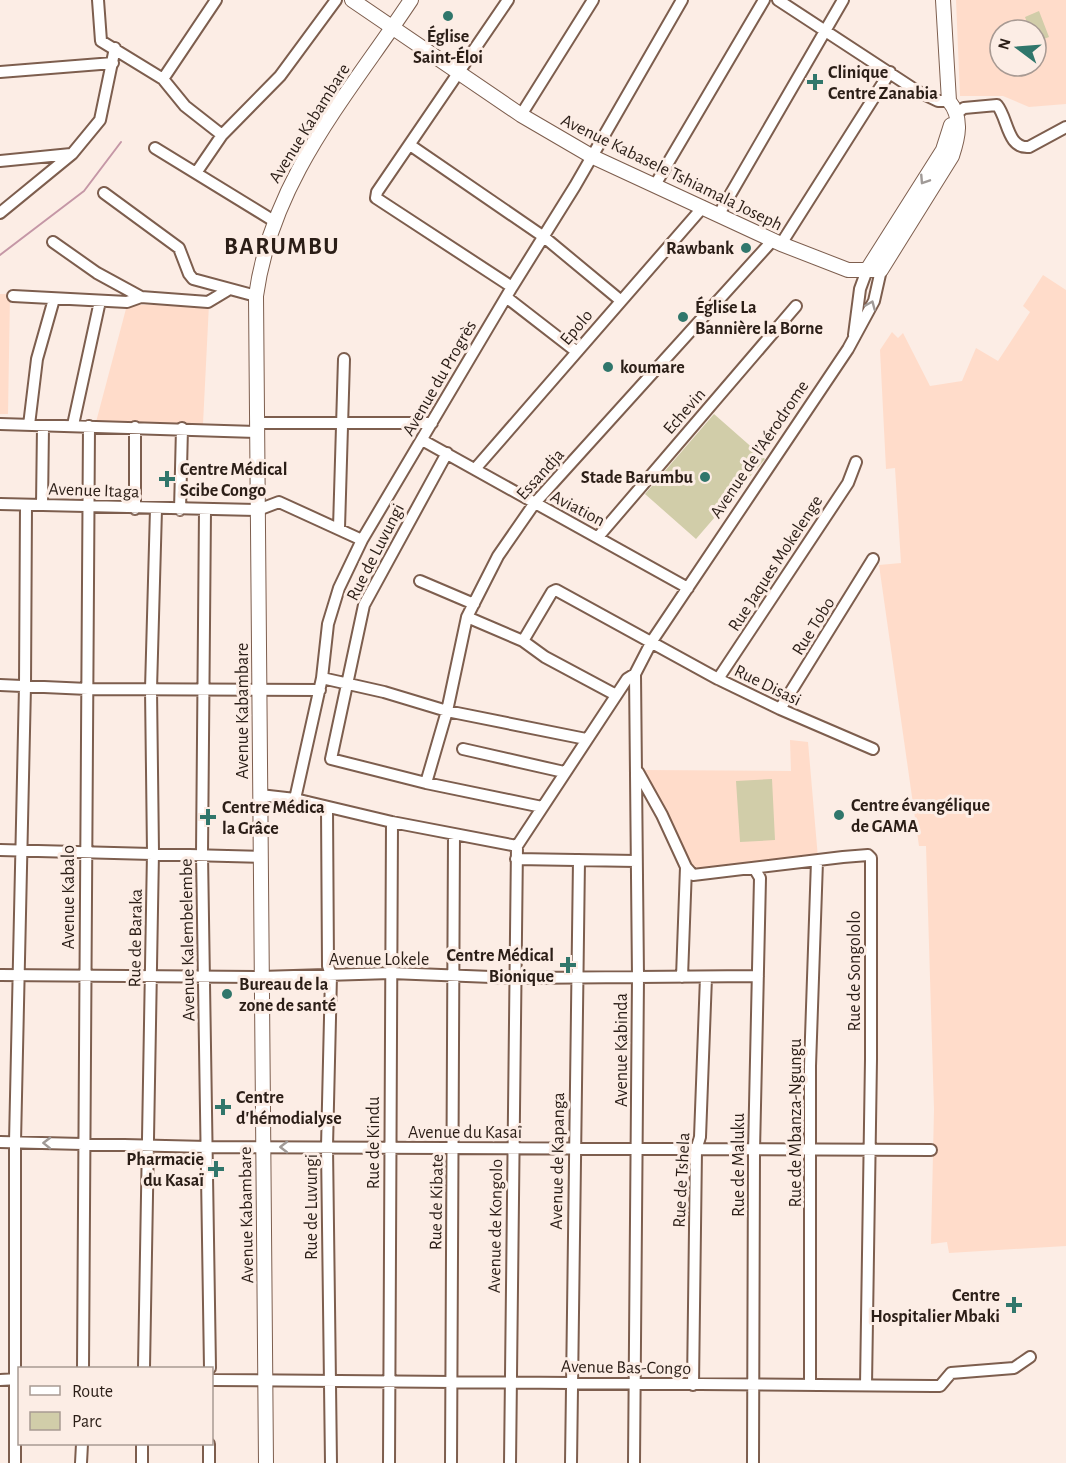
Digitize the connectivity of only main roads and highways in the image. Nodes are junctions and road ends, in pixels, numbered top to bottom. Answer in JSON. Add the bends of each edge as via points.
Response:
{"nodes":[{"id":1,"x":352,"y":0,"type":"edge"},
{"id":2,"x":411,"y":0,"type":"edge"},
{"id":3,"x":944,"y":0,"type":"edge"},
{"id":4,"x":393,"y":27,"type":"junction"},
{"id":5,"x":266,"y":1463,"type":"edge"}],
"edges":[{"from":1,"to":4,"type":"main road","name":"Avenue Kabasele Tshiamala Joseph"},
{"from":2,"to":4,"type":"main road","name":"Avenue Kabambare"},
{"from":3,"to":4,"type":"main road","name":"Avenue Kabasele Tshiamala Joseph","via":[[954,108],[943,150],[874,270],[840,267],[776,243],[592,157],[520,115]]},
{"from":4,"to":5,"type":"main road","name":"Avenue Kabambare","via":[[295,173],[273,221],[256,296]]}]}
